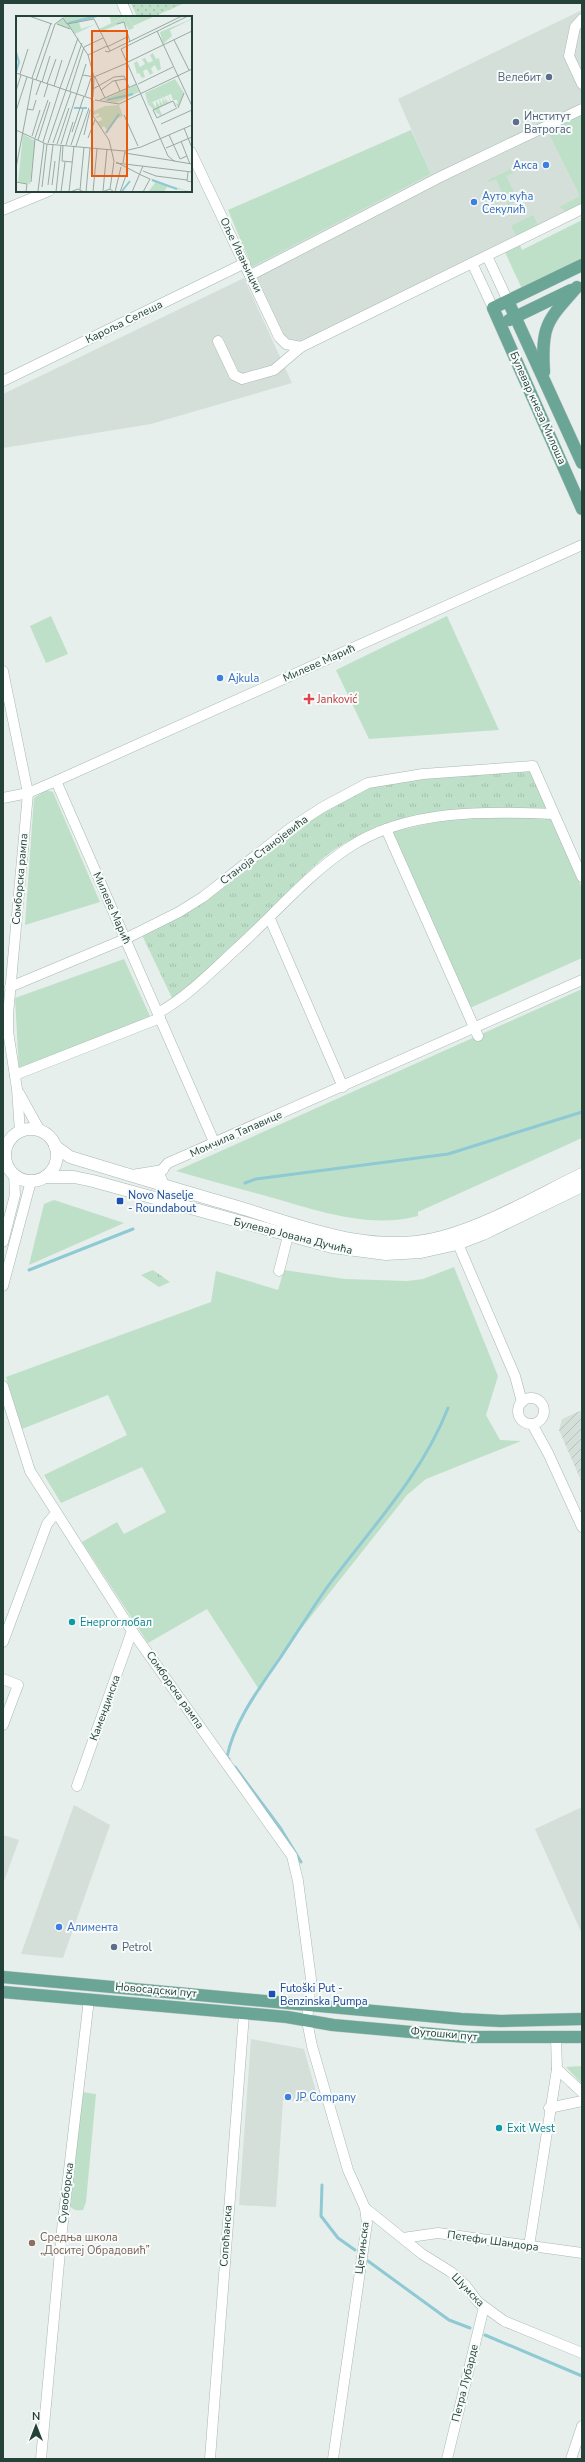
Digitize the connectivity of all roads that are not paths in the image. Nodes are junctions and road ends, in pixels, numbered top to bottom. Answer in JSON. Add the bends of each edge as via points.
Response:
{"nodes":[{"id":1,"x":122,"y":3,"type":"edge"},
{"id":2,"x":128,"y":16,"type":"edge"},
{"id":3,"x":582,"y":19,"type":"edge"},
{"id":4,"x":582,"y":84,"type":"edge"},
{"id":5,"x":582,"y":109,"type":"edge"},
{"id":6,"x":192,"y":154,"type":"edge"},
{"id":7,"x":47,"y":192,"type":"edge"},
{"id":8,"x":3,"y":210,"type":"edge"},
{"id":9,"x":582,"y":210,"type":"edge"},
{"id":10,"x":487,"y":256,"type":"junction"},
{"id":11,"x":245,"y":263,"type":"junction"},
{"id":12,"x":472,"y":263,"type":"junction"},
{"id":13,"x":582,"y":265,"type":"edge"},
{"id":14,"x":251,"y":274,"type":"junction"},
{"id":15,"x":580,"y":286,"type":"edge"},
{"id":16,"x":508,"y":301,"type":"junction"},
{"id":17,"x":493,"y":308,"type":"junction"},
{"id":18,"x":516,"y":317,"type":"junction"},
{"id":19,"x":500,"y":324,"type":"junction"},
{"id":20,"x":218,"y":341,"type":"dead end"},
{"id":21,"x":301,"y":346,"type":"junction"},
{"id":22,"x":545,"y":379,"type":"junction"},
{"id":23,"x":3,"y":381,"type":"edge"},
{"id":24,"x":582,"y":463,"type":"edge"},
{"id":25,"x":582,"y":509,"type":"edge"},
{"id":26,"x":582,"y":545,"type":"edge"},
{"id":27,"x":3,"y":671,"type":"edge"},
{"id":28,"x":56,"y":781,"type":"junction"},
{"id":29,"x":28,"y":793,"type":"junction"},
{"id":30,"x":3,"y":798,"type":"edge"},
{"id":31,"x":554,"y":814,"type":"junction"},
{"id":32,"x":386,"y":829,"type":"junction"},
{"id":33,"x":582,"y":877,"type":"edge"},
{"id":34,"x":270,"y":919,"type":"junction"},
{"id":35,"x":125,"y":939,"type":"junction"},
{"id":36,"x":582,"y":980,"type":"edge"},
{"id":37,"x":10,"y":988,"type":"junction"},
{"id":38,"x":159,"y":1016,"type":"junction"},
{"id":39,"x":477,"y":1032,"type":"junction"},
{"id":40,"x":15,"y":1075,"type":"junction"},
{"id":41,"x":343,"y":1087,"type":"junction"},
{"id":42,"x":17,"y":1088,"type":"junction"},
{"id":43,"x":40,"y":1131,"type":"junction"},
{"id":44,"x":20,"y":1132,"type":"junction"},
{"id":45,"x":215,"y":1144,"type":"junction"},
{"id":46,"x":55,"y":1146,"type":"junction"},
{"id":47,"x":4,"y":1152,"type":"edge"},
{"id":48,"x":163,"y":1170,"type":"junction"},
{"id":49,"x":14,"y":1174,"type":"junction"},
{"id":50,"x":582,"y":1174,"type":"edge"},
{"id":51,"x":130,"y":1175,"type":"junction"},
{"id":52,"x":45,"y":1177,"type":"junction"},
{"id":53,"x":31,"y":1181,"type":"junction"},
{"id":54,"x":164,"y":1185,"type":"junction"},
{"id":55,"x":582,"y":1186,"type":"edge"},
{"id":56,"x":288,"y":1236,"type":"junction"},
{"id":57,"x":455,"y":1238,"type":"junction"},
{"id":58,"x":3,"y":1242,"type":"edge"},
{"id":59,"x":279,"y":1271,"type":"dead end"},
{"id":60,"x":3,"y":1286,"type":"edge"},
{"id":61,"x":3,"y":1386,"type":"edge"},
{"id":62,"x":525,"y":1400,"type":"junction"},
{"id":63,"x":536,"y":1423,"type":"junction"},
{"id":64,"x":56,"y":1513,"type":"junction"},
{"id":65,"x":582,"y":1527,"type":"edge"},
{"id":66,"x":132,"y":1631,"type":"junction"},
{"id":67,"x":3,"y":1642,"type":"edge"},
{"id":68,"x":3,"y":1679,"type":"edge"},
{"id":69,"x":3,"y":1725,"type":"edge"},
{"id":70,"x":77,"y":1786,"type":"dead end"},
{"id":71,"x":3,"y":1976,"type":"edge"},
{"id":72,"x":3,"y":1992,"type":"edge"},
{"id":73,"x":89,"y":1999,"type":"junction"},
{"id":74,"x":309,"y":2003,"type":"junction"},
{"id":75,"x":244,"y":2014,"type":"junction"},
{"id":76,"x":582,"y":2019,"type":"edge"},
{"id":77,"x":307,"y":2022,"type":"junction"},
{"id":78,"x":582,"y":2036,"type":"edge"},
{"id":79,"x":556,"y":2038,"type":"junction"},
{"id":80,"x":557,"y":2069,"type":"junction"},
{"id":81,"x":582,"y":2092,"type":"edge"},
{"id":82,"x":582,"y":2101,"type":"edge"},
{"id":83,"x":549,"y":2108,"type":"junction"},
{"id":84,"x":365,"y":2208,"type":"junction"},
{"id":85,"x":403,"y":2238,"type":"junction"},
{"id":86,"x":529,"y":2246,"type":"junction"},
{"id":87,"x":582,"y":2253,"type":"edge"},
{"id":88,"x":484,"y":2307,"type":"junction"},
{"id":89,"x":582,"y":2353,"type":"edge"},
{"id":90,"x":582,"y":2426,"type":"edge"},
{"id":91,"x":41,"y":2459,"type":"edge"},
{"id":92,"x":210,"y":2459,"type":"edge"},
{"id":93,"x":333,"y":2459,"type":"edge"},
{"id":94,"x":447,"y":2459,"type":"edge"},
{"id":95,"x":571,"y":2459,"type":"edge"}],
"edges":[{"from":1,"to":2,"type":"street"},
{"from":3,"to":4,"type":"street","via":[[575,27],[569,56]]},
{"from":5,"to":14,"type":"street","via":[[440,177]]},
{"from":6,"to":11,"type":"street","name":"Оље Ивањицки"},
{"from":7,"to":8,"type":"street"},
{"from":9,"to":10,"type":"street"},
{"from":10,"to":12,"type":"street"},
{"from":10,"to":16,"type":"street"},
{"from":11,"to":14,"type":"street","name":"Оље Ивањицки"},
{"from":11,"to":23,"type":"street","name":"Кароља Селеша"},
{"from":12,"to":17,"type":"street"},
{"from":12,"to":21,"type":"street"},
{"from":13,"to":16,"type":"main road"},
{"from":14,"to":21,"type":"street","name":"Оље Ивањицки","via":[[279,337],[286,344]]},
{"from":15,"to":18,"type":"main road"},
{"from":15,"to":22,"type":"main road","via":[[551,317],[543,336]]},
{"from":16,"to":17,"type":"main road"},
{"from":16,"to":18,"type":"main road","name":"Булевар кнеза Милоша"},
{"from":17,"to":19,"type":"main road","name":"Булевар кнеза Милоша"},
{"from":18,"to":19,"type":"main road"},
{"from":18,"to":22,"type":"main road","name":"Булевар кнеза Милоша"},
{"from":19,"to":25,"type":"main road","name":"Булевар кнеза Милоша"},
{"from":20,"to":21,"type":"street","via":[[230,369],[234,375],[242,379],[274,370]]},
{"from":22,"to":24,"type":"main road","name":"Булевар кнеза Милоша"},
{"from":26,"to":28,"type":"street","name":"Милеве Марић"},
{"from":27,"to":29,"type":"street","name":"Сомборска рампа"},
{"from":28,"to":29,"type":"street","name":"Милеве Марић"},
{"from":28,"to":35,"type":"street","name":"Милеве Марић"},
{"from":29,"to":30,"type":"street","name":"Милеве Марић"},
{"from":29,"to":37,"type":"street","name":"Сомборска рампа"},
{"from":31,"to":32,"type":"street","via":[[498,812],[449,816]]},
{"from":31,"to":33,"type":"street"},
{"from":31,"to":35,"type":"street","name":"Станоја Станојевића","via":[[533,766],[423,774],[368,783],[292,827],[203,897]]},
{"from":32,"to":34,"type":"street","via":[[348,847],[312,875]]},
{"from":32,"to":39,"type":"street"},
{"from":34,"to":38,"type":"street"},
{"from":34,"to":41,"type":"street"},
{"from":35,"to":37,"type":"street","name":"Станоја Станојевића"},
{"from":35,"to":38,"type":"street","name":"Милеве Марић"},
{"from":36,"to":39,"type":"street","name":"Момчила Тапавице"},
{"from":37,"to":40,"type":"street","name":"Сомборска рампа","via":[[8,1031]]},
{"from":38,"to":40,"type":"street"},
{"from":38,"to":45,"type":"street"},
{"from":39,"to":41,"type":"street","name":"Момчила Тапавице"},
{"from":40,"to":42,"type":"street","name":"Сомборска рампа"},
{"from":41,"to":45,"type":"street","name":"Момчила Тапавице"},
{"from":42,"to":43,"type":"street","name":"Сомборска рампа"},
{"from":42,"to":44,"type":"street","name":"Сомборска рампа"},
{"from":43,"to":44,"type":"street"},
{"from":43,"to":46,"type":"street","via":[[52,1140]]},
{"from":44,"to":47,"type":"street","via":[[13,1137]]},
{"from":45,"to":48,"type":"street","name":"Момчила Тапавице","via":[[168,1163]]},
{"from":46,"to":51,"type":"street","name":"Булевар Јована Дучића","via":[[70,1157]]},
{"from":46,"to":52,"type":"street","via":[[56,1160]]},
{"from":47,"to":49,"type":"street"},
{"from":48,"to":51,"type":"street","name":"Момчила Тапавице"},
{"from":48,"to":54,"type":"street","via":[[159,1173]]},
{"from":49,"to":53,"type":"street"},
{"from":49,"to":58,"type":"street","via":[[15,1195]]},
{"from":50,"to":57,"type":"street","name":"Булевар Јована Дучића"},
{"from":51,"to":54,"type":"street","name":"Булевар Јована Дучића"},
{"from":52,"to":53,"type":"street"},
{"from":52,"to":56,"type":"street","name":"Булевар Јована Дучића","via":[[65,1176],[93,1181]]},
{"from":53,"to":60,"type":"street"},
{"from":54,"to":57,"type":"street","name":"Булевар Јована Дучића","via":[[317,1232],[359,1242],[396,1243]]},
{"from":55,"to":57,"type":"street","name":"Булевар Јована Дучића"},
{"from":56,"to":57,"type":"street","name":"Булевар Јована Дучића","via":[[356,1252],[386,1254],[421,1252]]},
{"from":56,"to":59,"type":"street"},
{"from":57,"to":62,"type":"street"},
{"from":61,"to":64,"type":"street","name":"Сомборска рампа","via":[[30,1471]]},
{"from":62,"to":63,"type":"street","via":[[518,1411],[520,1418]]},
{"from":62,"to":63,"type":"street","via":[[536,1399],[543,1405],[544,1413]]},
{"from":63,"to":65,"type":"street"},
{"from":64,"to":66,"type":"street","name":"Сомборска рампа"},
{"from":64,"to":67,"type":"street","via":[[48,1524]]},
{"from":66,"to":70,"type":"street","name":"Камендинска"},
{"from":66,"to":74,"type":"street","name":"Сомборска рампа","via":[[292,1856],[298,1881],[311,1979]]},
{"from":68,"to":69,"type":"street","via":[[18,1685]]},
{"from":71,"to":74,"type":"main road","name":"Новосадски пут"},
{"from":72,"to":73,"type":"main road","name":"Новосадски пут"},
{"from":73,"to":75,"type":"main road","name":"Новосадски пут"},
{"from":73,"to":91,"type":"street","name":"Сувоборска","via":[[62,2230]]},
{"from":74,"to":76,"type":"main road","name":"Футошки пут","via":[[461,2019]]},
{"from":74,"to":77,"type":"street","name":"Сомборска рампа"},
{"from":75,"to":77,"type":"main road","name":"Новосадски пут"},
{"from":75,"to":92,"type":"street","name":"Сопоћанска"},
{"from":77,"to":79,"type":"main road","name":"Футошки пут","via":[[466,2037]]},
{"from":77,"to":84,"type":"street","name":"Цетињска","via":[[323,2089],[348,2170]]},
{"from":78,"to":79,"type":"main road","name":"Футошки пут"},
{"from":79,"to":80,"type":"street"},
{"from":80,"to":81,"type":"street"},
{"from":80,"to":83,"type":"street"},
{"from":82,"to":83,"type":"street"},
{"from":83,"to":86,"type":"street"},
{"from":84,"to":85,"type":"street","name":"Шумска"},
{"from":84,"to":93,"type":"street","name":"Цетињска","via":[[365,2242]]},
{"from":85,"to":86,"type":"street","name":"Петефи Шандора","via":[[438,2233]]},
{"from":85,"to":88,"type":"street","name":"Шумска","via":[[422,2254],[451,2272]]},
{"from":86,"to":87,"type":"street","name":"Петефи Шандора"},
{"from":88,"to":89,"type":"street","name":"Шумска","via":[[518,2328]]},
{"from":88,"to":94,"type":"street","name":"Петра Лубарде"},
{"from":90,"to":95,"type":"street"}]}
